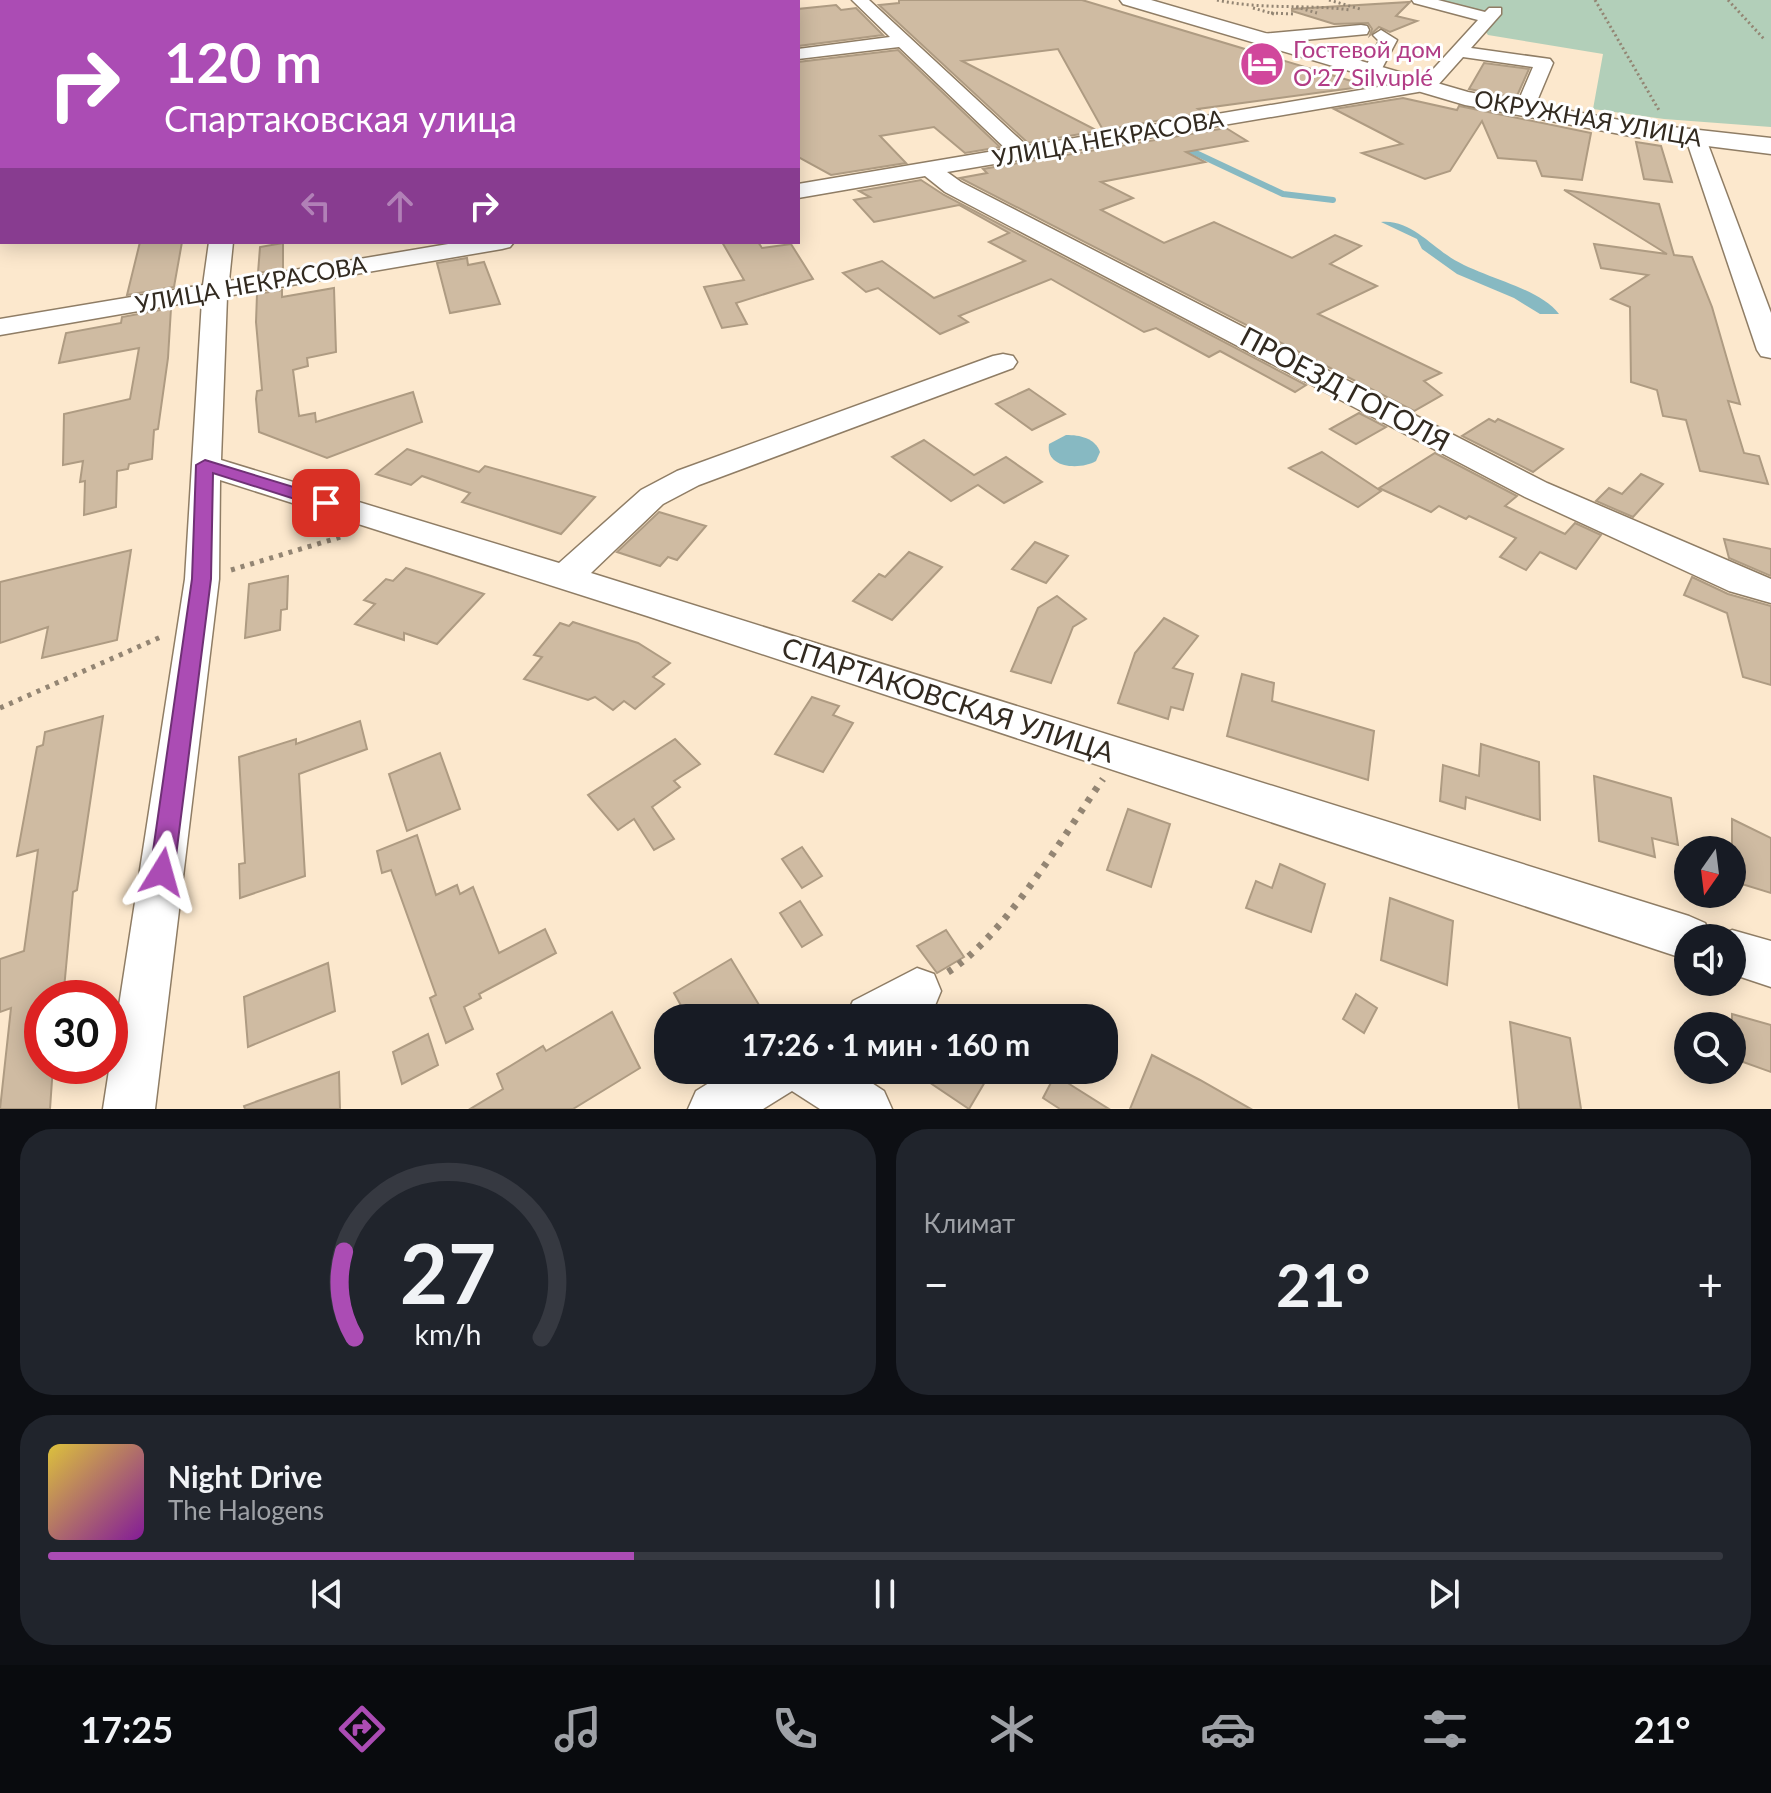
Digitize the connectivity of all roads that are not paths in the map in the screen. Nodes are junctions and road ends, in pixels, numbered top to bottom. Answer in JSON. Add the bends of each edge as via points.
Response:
{"nodes":[{"id":1,"x":860,"y":0,"type":"edge"},
{"id":2,"x":1130,"y":0,"type":"edge"},
{"id":3,"x":1420,"y":0,"type":"edge"},
{"id":4,"x":1451,"y":8,"type":"junction"},
{"id":5,"x":1436,"y":25,"type":"dead end"},
{"id":6,"x":1361,"y":30,"type":"dead end"},
{"id":7,"x":1381,"y":35,"type":"dead end"},
{"id":8,"x":1262,"y":39,"type":"junction"},
{"id":9,"x":903,"y":41,"type":"junction"},
{"id":10,"x":1459,"y":51,"type":"junction"},
{"id":11,"x":800,"y":54,"type":"edge"},
{"id":12,"x":1372,"y":72,"type":"junction"},
{"id":13,"x":1418,"y":86,"type":"junction"},
{"id":14,"x":1525,"y":109,"type":"junction"},
{"id":15,"x":1696,"y":139,"type":"junction"},
{"id":16,"x":1771,"y":146,"type":"edge"},
{"id":17,"x":1022,"y":153,"type":"junction"},
{"id":18,"x":929,"y":169,"type":"junction"},
{"id":19,"x":800,"y":191,"type":"edge"},
{"id":20,"x":221,"y":244,"type":"edge"},
{"id":21,"x":490,"y":244,"type":"edge"},
{"id":22,"x":215,"y":291,"type":"junction"},
{"id":23,"x":0,"y":327,"type":"edge"},
{"id":24,"x":1771,"y":350,"type":"edge"},
{"id":25,"x":1003,"y":362,"type":"dead end"},
{"id":26,"x":205,"y":465,"type":"junction"},
{"id":27,"x":564,"y":578,"type":"junction"},
{"id":28,"x":1771,"y":591,"type":"edge"},
{"id":29,"x":1674,"y":933,"type":"edge"},
{"id":30,"x":1746,"y":956,"type":"edge"},
{"id":31,"x":1771,"y":964,"type":"edge"},
{"id":32,"x":917,"y":991,"type":"road end"},
{"id":33,"x":894,"y":1004,"type":"edge"},
{"id":34,"x":756,"y":1084,"type":"edge"},
{"id":35,"x":828,"y":1084,"type":"edge"},
{"id":36,"x":129,"y":1109,"type":"edge"},
{"id":37,"x":714,"y":1109,"type":"edge"},
{"id":38,"x":866,"y":1109,"type":"edge"}],
"edges":[{"from":1,"to":9,"type":"street"},
{"from":2,"to":8,"type":"main road","name":"ОКРУЖНАЯ УЛИЦА"},
{"from":3,"to":4,"type":"street"},
{"from":4,"to":5,"type":"street"},
{"from":4,"to":10,"type":"street","via":[[1492,14]]},
{"from":6,"to":8,"type":"street"},
{"from":7,"to":12,"type":"street","via":[[1388,40]]},
{"from":8,"to":12,"type":"main road","name":"ОКРУЖНАЯ УЛИЦА"},
{"from":9,"to":11,"type":"street"},
{"from":9,"to":17,"type":"street"},
{"from":10,"to":13,"type":"street","via":[[1432,81]]},
{"from":10,"to":14,"type":"street","via":[[1544,63]]},
{"from":12,"to":13,"type":"main road","name":"ОКРУЖНАЯ УЛИЦА"},
{"from":13,"to":14,"type":"main road","name":"ОКРУЖНАЯ УЛИЦА"},
{"from":13,"to":17,"type":"street","name":"УЛИЦА НЕКРАСОВА"},
{"from":14,"to":15,"type":"main road","name":"ОКРУЖНАЯ УЛИЦА"},
{"from":15,"to":16,"type":"main road","name":"ОКРУЖНАЯ УЛИЦА"},
{"from":15,"to":24,"type":"street"},
{"from":17,"to":18,"type":"street","name":"УЛИЦА НЕКРАСОВА"},
{"from":18,"to":19,"type":"street","name":"УЛИЦА НЕКРАСОВА"},
{"from":18,"to":28,"type":"street","name":"ПРОЕЗД ГОГОЛЯ","via":[[953,187],[1536,490]]},
{"from":20,"to":22,"type":"street"},
{"from":21,"to":22,"type":"street","name":"УЛИЦА НЕКРАСОВА"},
{"from":22,"to":23,"type":"street","name":"УЛИЦА НЕКРАСОВА"},
{"from":22,"to":26,"type":"street"},
{"from":25,"to":27,"type":"street","via":[[688,478],[652,497]]},
{"from":26,"to":27,"type":"street","name":"СПАРТАКОВСКАЯ УЛИЦА"},
{"from":26,"to":36,"type":"street","via":[[202,579]]},
{"from":27,"to":29,"type":"street","name":"СПАРТАКОВСКАЯ УЛИЦА"},
{"from":30,"to":31,"type":"street"},
{"from":32,"to":33,"type":"street"},
{"from":34,"to":37,"type":"street"},
{"from":35,"to":38,"type":"street"}]}
